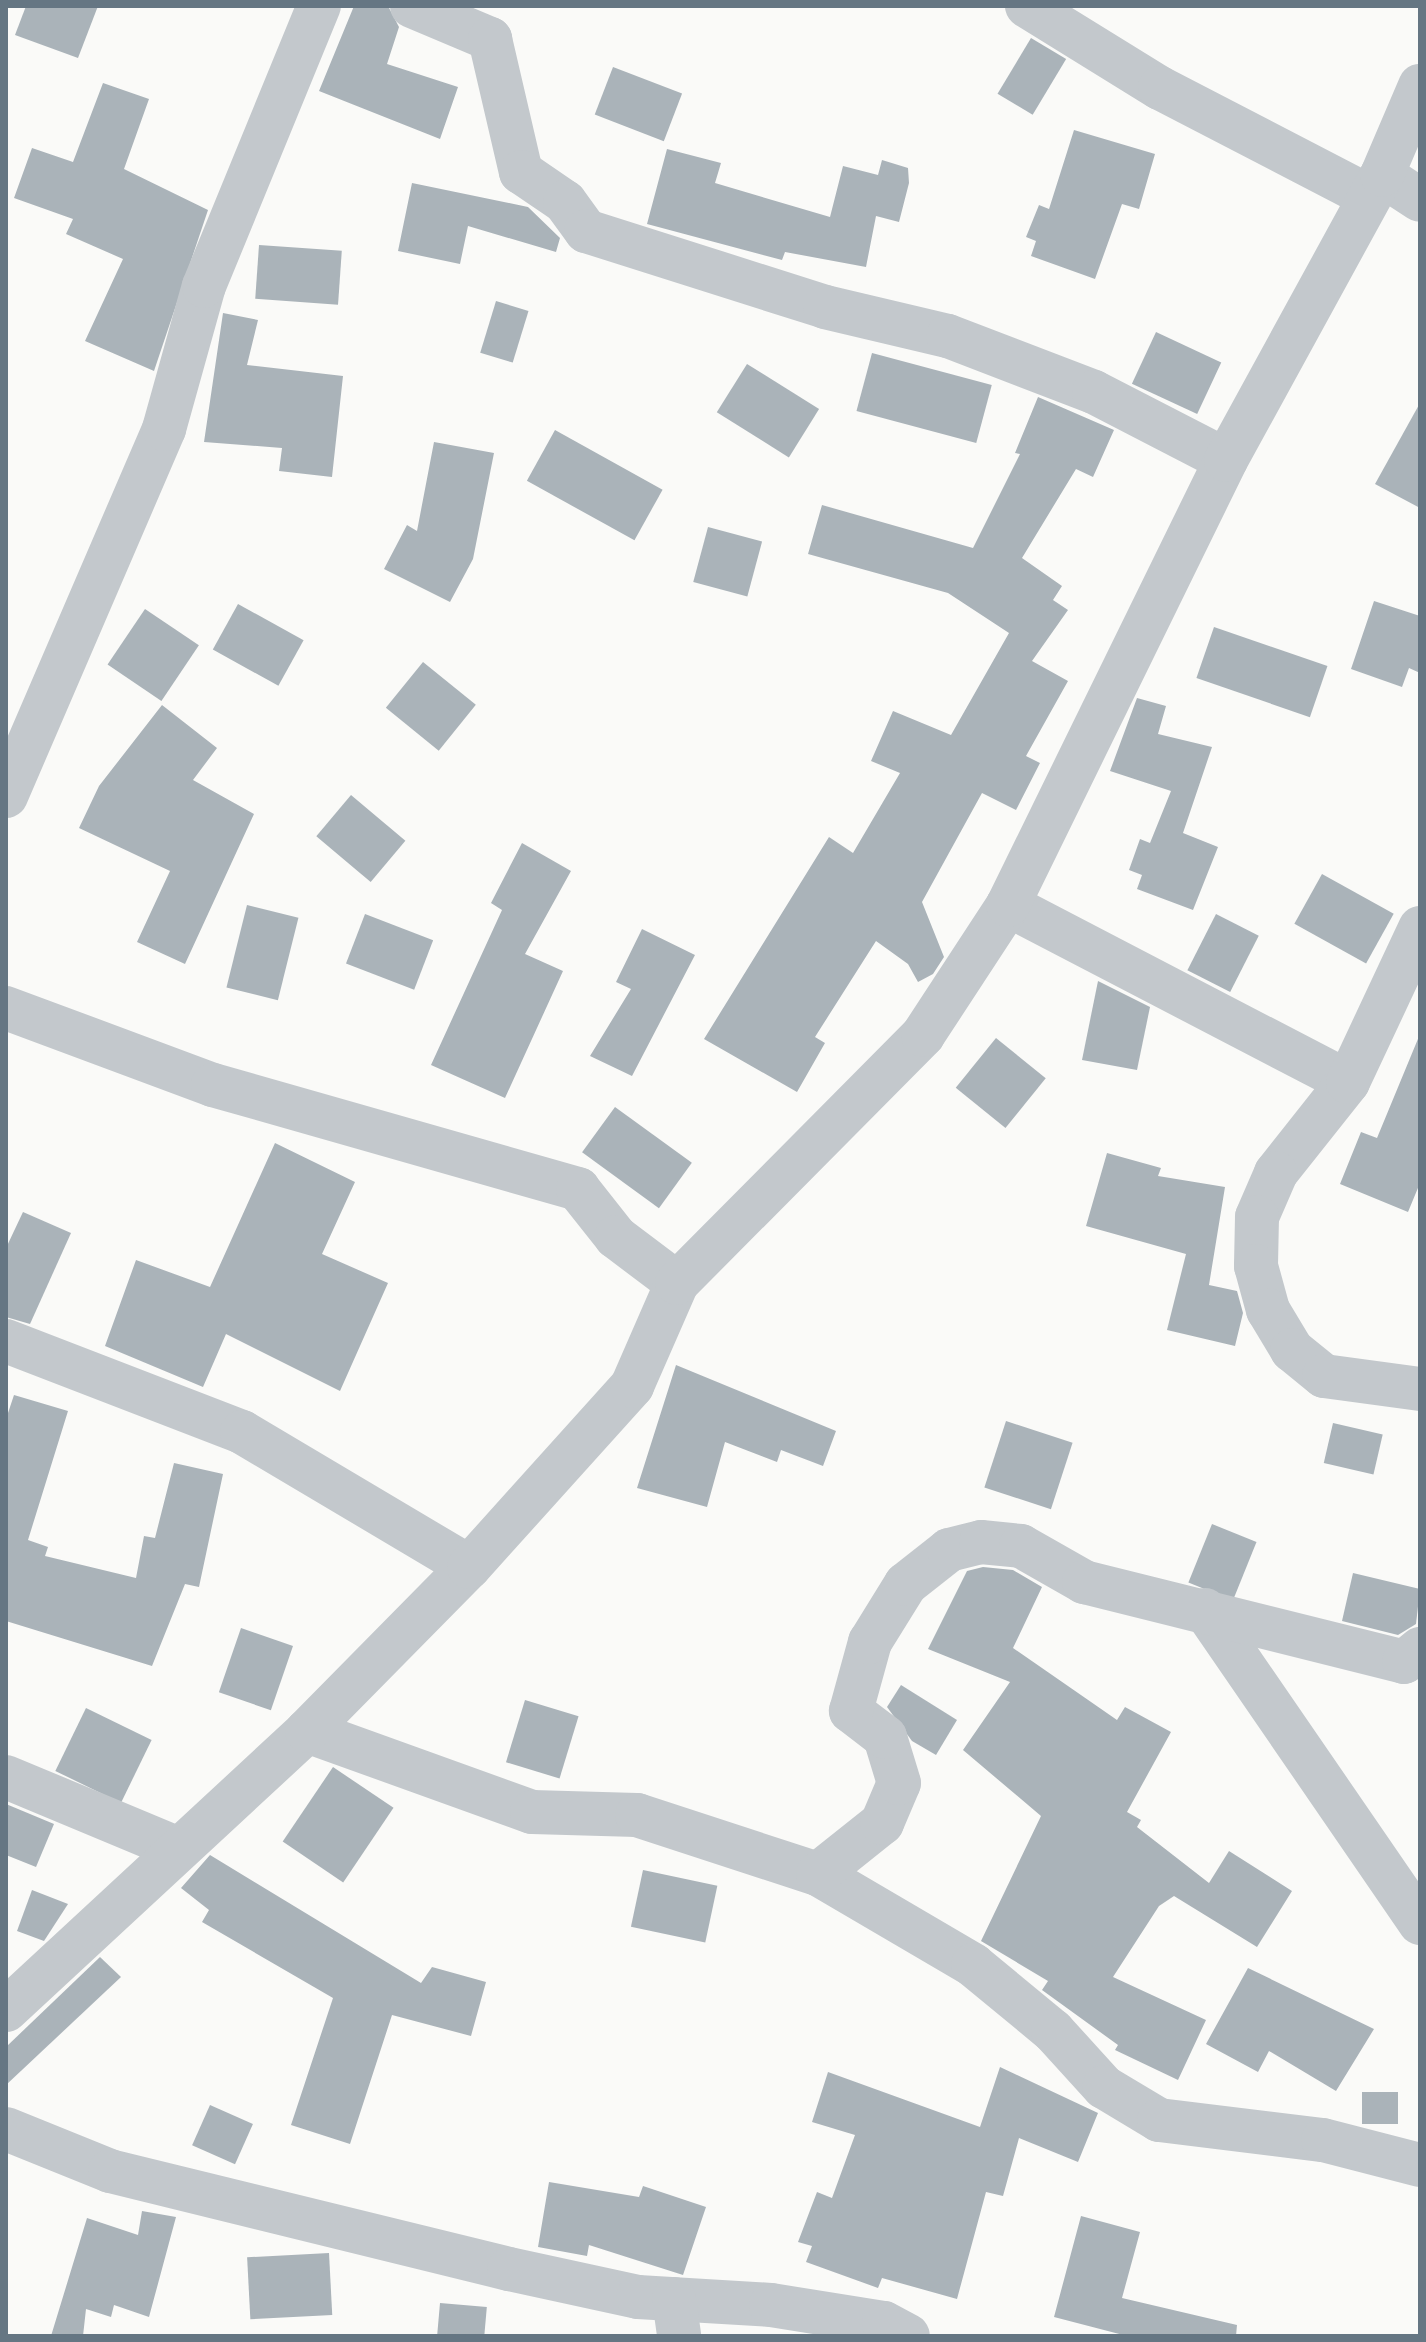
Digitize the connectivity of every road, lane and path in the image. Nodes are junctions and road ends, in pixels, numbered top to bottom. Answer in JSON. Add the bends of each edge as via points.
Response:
{"nodes":[{"id":1,"x":319,"y":6,"type":"edge"},
{"id":2,"x":412,"y":6,"type":"edge"},
{"id":3,"x":1027,"y":6,"type":"edge"},
{"id":4,"x":1420,"y":86,"type":"edge"},
{"id":5,"x":1375,"y":186,"type":"junction"},
{"id":6,"x":1420,"y":200,"type":"edge"},
{"id":7,"x":1226,"y":460,"type":"junction"},
{"id":8,"x":6,"y":796,"type":"edge"},
{"id":9,"x":1008,"y":905,"type":"junction"},
{"id":10,"x":1420,"y":928,"type":"edge"},
{"id":11,"x":6,"y":1008,"type":"edge"},
{"id":12,"x":1348,"y":1082,"type":"junction"},
{"id":13,"x":677,"y":1283,"type":"junction"},
{"id":14,"x":6,"y":1341,"type":"edge"},
{"id":15,"x":1420,"y":1389,"type":"edge"},
{"id":16,"x":469,"y":1567,"type":"junction"},
{"id":17,"x":1205,"y":1610,"type":"junction"},
{"id":18,"x":1420,"y":1649,"type":"edge"},
{"id":19,"x":307,"y":1731,"type":"junction"},
{"id":20,"x":6,"y":1777,"type":"edge"},
{"id":21,"x":174,"y":1847,"type":"junction"},
{"id":22,"x":818,"y":1874,"type":"junction"},
{"id":23,"x":1420,"y":1923,"type":"edge"},
{"id":24,"x":6,"y":2010,"type":"edge"},
{"id":25,"x":6,"y":2129,"type":"edge"},
{"id":26,"x":1420,"y":2165,"type":"edge"},
{"id":27,"x":676,"y":2318,"type":"edge"},
{"id":28,"x":891,"y":2332,"type":"edge"}],
"edges":[{"from":1,"to":8,"type":"street","via":[[214,258],[164,429]]},
{"from":2,"to":7,"type":"street","via":[[490,39],[521,172],[565,202],[586,231],[825,307],[948,336],[1094,392]]},
{"from":3,"to":5,"type":"street","via":[[1160,88]]},
{"from":4,"to":5,"type":"street"},
{"from":5,"to":6,"type":"street"},
{"from":5,"to":7,"type":"street"},
{"from":7,"to":9,"type":"street"},
{"from":9,"to":12,"type":"street"},
{"from":9,"to":13,"type":"street","via":[[923,1035]]},
{"from":10,"to":12,"type":"street"},
{"from":11,"to":13,"type":"street","via":[[213,1085],[578,1189],[616,1237]]},
{"from":12,"to":15,"type":"street","via":[[1276,1173],[1257,1217],[1256,1266],[1268,1310],[1292,1350],[1324,1376]]},
{"from":13,"to":16,"type":"street","via":[[632,1386]]},
{"from":14,"to":16,"type":"street","via":[[242,1432]]},
{"from":16,"to":19,"type":"street"},
{"from":17,"to":18,"type":"street","via":[[1404,1662]]},
{"from":17,"to":22,"type":"street","via":[[1084,1582],[1021,1546],[981,1542],[949,1550],[906,1584],[870,1642],[851,1711],[885,1737],[899,1783],[882,1823]]},
{"from":17,"to":23,"type":"street"},
{"from":19,"to":21,"type":"street"},
{"from":19,"to":22,"type":"street","via":[[532,1812],[637,1815]]},
{"from":20,"to":21,"type":"street"},
{"from":21,"to":24,"type":"street"},
{"from":22,"to":26,"type":"street","via":[[973,1965],[1053,2031],[1104,2087],[1159,2120],[1323,2140]]},
{"from":25,"to":27,"type":"street","via":[[110,2171]]},
{"from":27,"to":28,"type":"street"}]}
